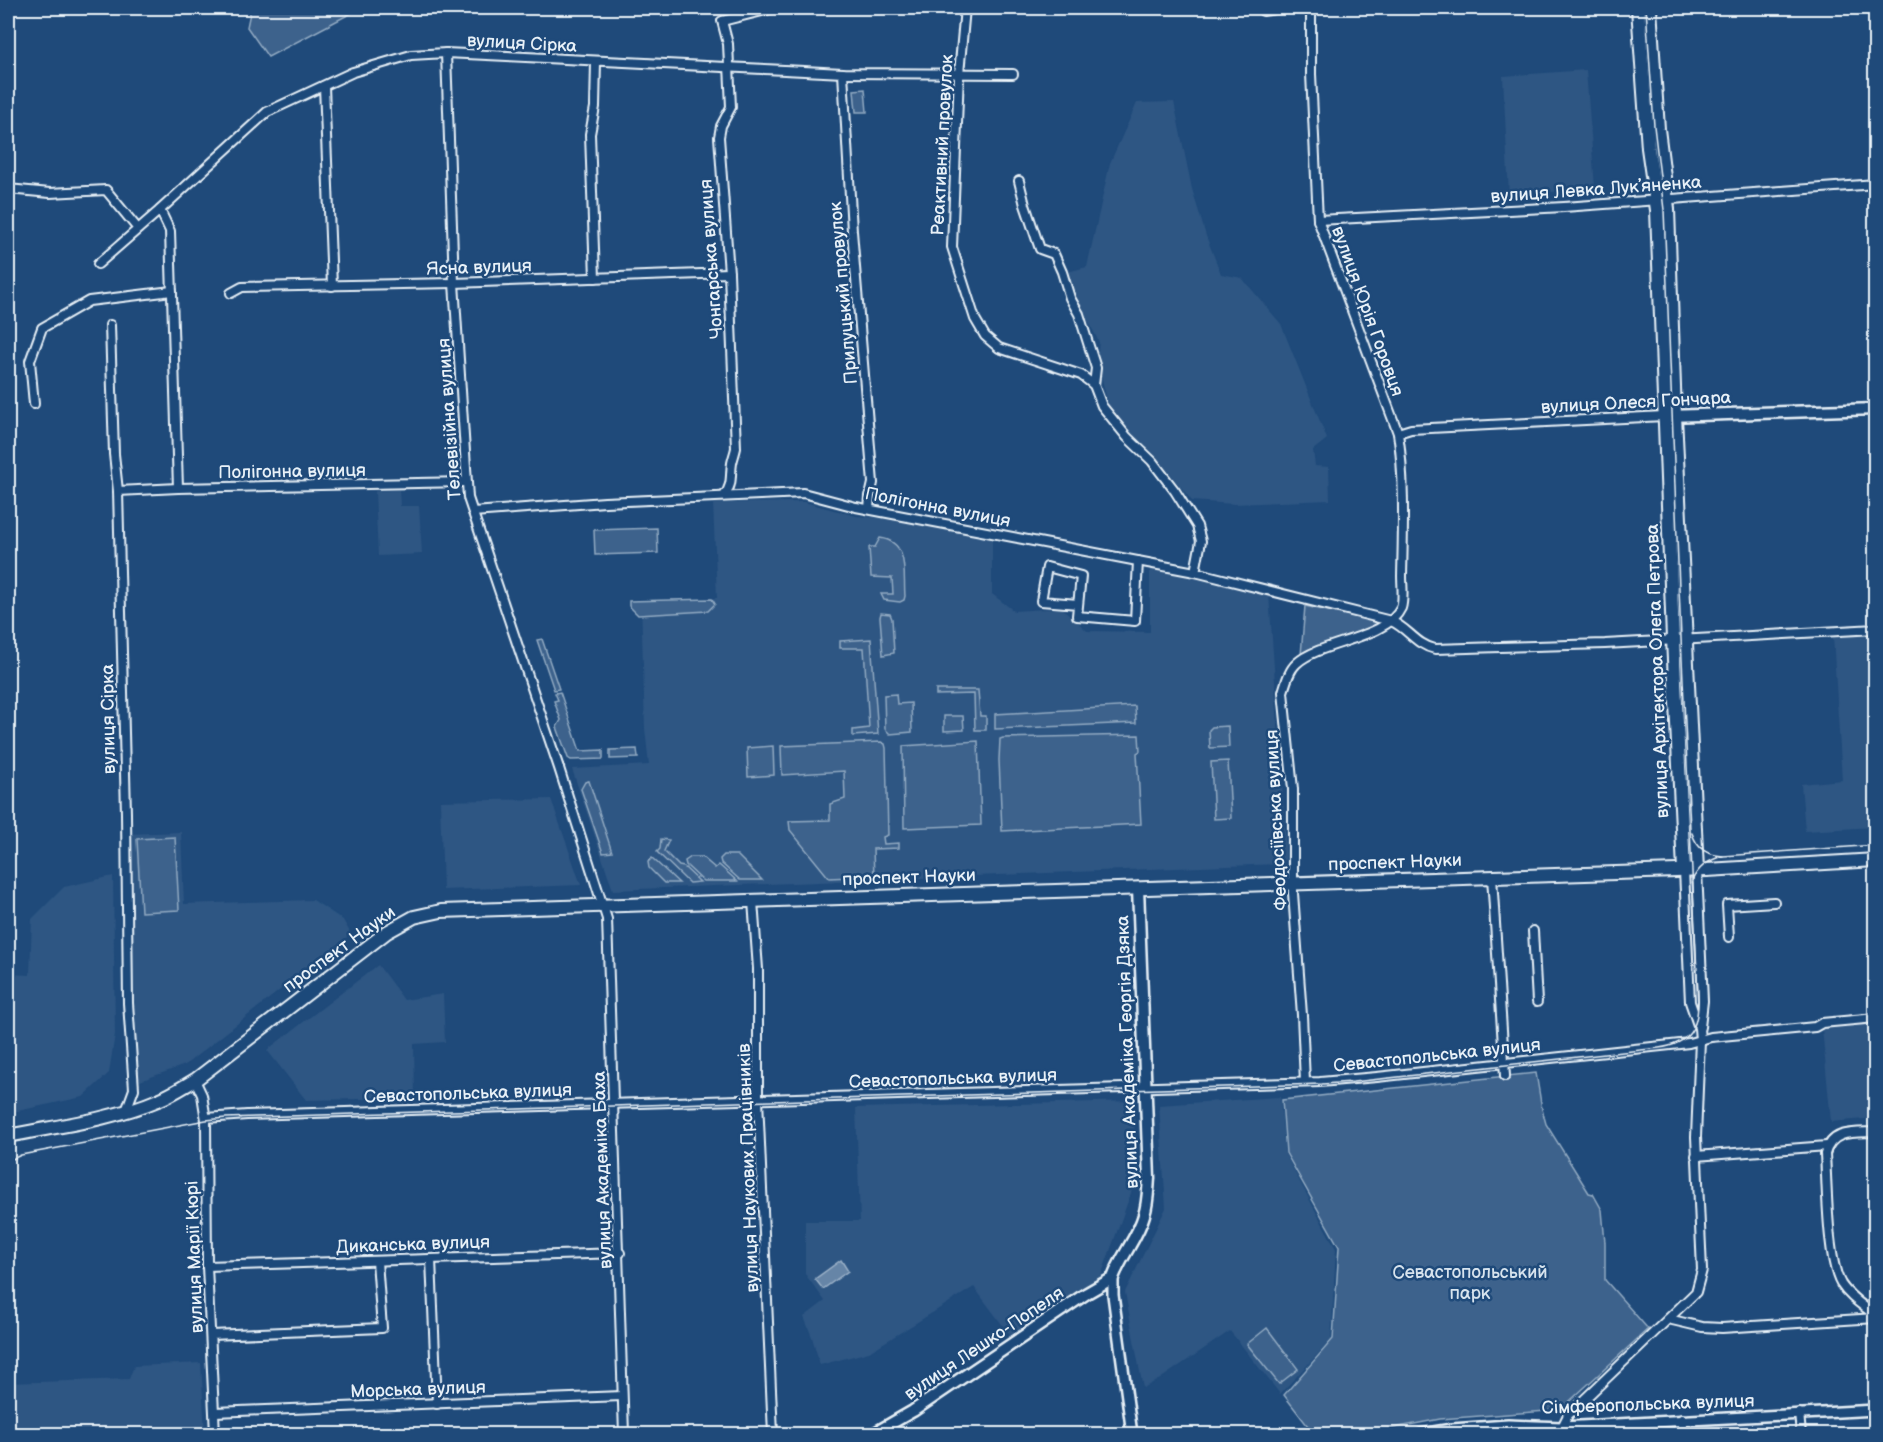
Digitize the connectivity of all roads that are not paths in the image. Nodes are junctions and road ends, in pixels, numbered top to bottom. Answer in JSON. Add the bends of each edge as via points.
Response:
{"nodes":[{"id":1,"x":774,"y":8,"type":"edge"},
{"id":2,"x":965,"y":8,"type":"edge"},
{"id":3,"x":1282,"y":8,"type":"edge"},
{"id":4,"x":1315,"y":8,"type":"edge"},
{"id":5,"x":1638,"y":8,"type":"edge"},
{"id":6,"x":1650,"y":8,"type":"edge"},
{"id":7,"x":1263,"y":11,"type":"dead end"},
{"id":8,"x":446,"y":53,"type":"junction"},
{"id":9,"x":596,"y":62,"type":"junction"},
{"id":10,"x":728,"y":68,"type":"junction"},
{"id":11,"x":843,"y":74,"type":"junction"},
{"id":12,"x":958,"y":74,"type":"junction"},
{"id":13,"x":1013,"y":74,"type":"dead end"},
{"id":14,"x":324,"y":86,"type":"junction"},
{"id":15,"x":1019,"y":181,"type":"dead end"},
{"id":16,"x":1875,"y":184,"type":"edge"},
{"id":17,"x":8,"y":189,"type":"edge"},
{"id":18,"x":1661,"y":200,"type":"junction"},
{"id":19,"x":160,"y":210,"type":"junction"},
{"id":20,"x":1318,"y":220,"type":"junction"},
{"id":21,"x":138,"y":229,"type":"junction"},
{"id":22,"x":98,"y":264,"type":"dead end"},
{"id":23,"x":729,"y":273,"type":"junction"},
{"id":24,"x":595,"y":278,"type":"junction"},
{"id":25,"x":454,"y":283,"type":"junction"},
{"id":26,"x":332,"y":286,"type":"junction"},
{"id":27,"x":172,"y":291,"type":"junction"},
{"id":28,"x":231,"y":293,"type":"dead end"},
{"id":29,"x":110,"y":325,"type":"dead end"},
{"id":30,"x":1094,"y":385,"type":"junction"},
{"id":31,"x":34,"y":404,"type":"dead end"},
{"id":32,"x":1875,"y":409,"type":"edge"},
{"id":33,"x":1670,"y":416,"type":"junction"},
{"id":34,"x":1398,"y":433,"type":"junction"},
{"id":35,"x":466,"y":482,"type":"junction"},
{"id":36,"x":178,"y":488,"type":"junction"},
{"id":37,"x":118,"y":491,"type":"junction"},
{"id":38,"x":724,"y":496,"type":"junction"},
{"id":39,"x":869,"y":509,"type":"junction"},
{"id":40,"x":473,"y":512,"type":"junction"},
{"id":41,"x":1138,"y":561,"type":"junction"},
{"id":42,"x":1195,"y":572,"type":"junction"},
{"id":43,"x":1078,"y":604,"type":"junction"},
{"id":44,"x":1391,"y":621,"type":"junction"},
{"id":45,"x":1875,"y":629,"type":"edge"},
{"id":46,"x":1686,"y":638,"type":"junction"},
{"id":47,"x":1673,"y":639,"type":"junction"},
{"id":48,"x":1875,"y":860,"type":"edge"},
{"id":49,"x":1690,"y":870,"type":"junction"},
{"id":50,"x":1492,"y":877,"type":"junction"},
{"id":51,"x":1294,"y":883,"type":"junction"},
{"id":52,"x":1138,"y":888,"type":"junction"},
{"id":53,"x":753,"y":901,"type":"junction"},
{"id":54,"x":1774,"y":902,"type":"dead end"},
{"id":55,"x":604,"y":906,"type":"junction"},
{"id":56,"x":1533,"y":931,"type":"dead end"},
{"id":57,"x":1729,"y":937,"type":"dead end"},
{"id":58,"x":1537,"y":1002,"type":"dead end"},
{"id":59,"x":1875,"y":1018,"type":"edge"},
{"id":60,"x":1699,"y":1028,"type":"junction"},
{"id":61,"x":1700,"y":1040,"type":"junction"},
{"id":62,"x":1504,"y":1063,"type":"junction"},
{"id":63,"x":1504,"y":1076,"type":"dead end"},
{"id":64,"x":195,"y":1080,"type":"junction"},
{"id":65,"x":1305,"y":1082,"type":"junction"},
{"id":66,"x":1145,"y":1087,"type":"junction"},
{"id":67,"x":758,"y":1099,"type":"junction"},
{"id":68,"x":615,"y":1103,"type":"junction"},
{"id":69,"x":126,"y":1111,"type":"junction"},
{"id":70,"x":206,"y":1118,"type":"junction"},
{"id":71,"x":1875,"y":1132,"type":"edge"},
{"id":72,"x":8,"y":1136,"type":"edge"},
{"id":73,"x":1827,"y":1146,"type":"junction"},
{"id":74,"x":1696,"y":1156,"type":"junction"},
{"id":75,"x":620,"y":1253,"type":"junction"},
{"id":76,"x":431,"y":1259,"type":"junction"},
{"id":77,"x":377,"y":1261,"type":"junction"},
{"id":78,"x":207,"y":1266,"type":"junction"},
{"id":79,"x":1113,"y":1278,"type":"junction"},
{"id":80,"x":1875,"y":1317,"type":"edge"},
{"id":81,"x":1668,"y":1319,"type":"junction"},
{"id":82,"x":211,"y":1335,"type":"junction"},
{"id":83,"x":622,"y":1396,"type":"junction"},
{"id":84,"x":437,"y":1404,"type":"junction"},
{"id":85,"x":1875,"y":1410,"type":"edge"},
{"id":86,"x":215,"y":1412,"type":"junction"},
{"id":87,"x":1800,"y":1413,"type":"junction"},
{"id":88,"x":1682,"y":1419,"type":"junction"},
{"id":89,"x":1562,"y":1431,"type":"edge"},
{"id":90,"x":1438,"y":1433,"type":"edge"},
{"id":91,"x":215,"y":1434,"type":"edge"},
{"id":92,"x":624,"y":1434,"type":"edge"},
{"id":93,"x":774,"y":1434,"type":"edge"},
{"id":94,"x":873,"y":1434,"type":"edge"},
{"id":95,"x":1132,"y":1434,"type":"edge"},
{"id":96,"x":1421,"y":1434,"type":"edge"},
{"id":97,"x":1683,"y":1434,"type":"edge"},
{"id":98,"x":1801,"y":1434,"type":"edge"}],
"edges":[{"from":1,"to":10,"type":"street","name":"Чонгарська вулиця","via":[[722,21],[728,44]]},
{"from":2,"to":12,"type":"street","name":"Реактивний провулок"},
{"from":3,"to":7,"type":"street"},
{"from":4,"to":20,"type":"street","name":"вулиця Юрія Горовця","via":[[1311,15],[1311,74]]},
{"from":5,"to":18,"type":"main road","name":"вулиця Архітектора Олега Петрова","via":[[1648,148]]},
{"from":6,"to":18,"type":"main road","name":"вулиця Архітектора Олега Петрова"},
{"from":8,"to":9,"type":"street","name":"вулиця Сірка"},
{"from":8,"to":14,"type":"street","name":"вулиця Сірка","via":[[411,55],[353,72]]},
{"from":8,"to":25,"type":"street","name":"Телевізійна вулиця"},
{"from":9,"to":10,"type":"street","name":"вулиця Сірка"},
{"from":9,"to":24,"type":"street","via":[[590,134]]},
{"from":10,"to":11,"type":"street","name":"вулиця Сірка"},
{"from":10,"to":23,"type":"street","name":"Чонгарська вулиця","via":[[731,107],[719,137]]},
{"from":11,"to":12,"type":"street","name":"вулиця Сірка"},
{"from":11,"to":39,"type":"street","name":"Прилуцький провулок","via":[[873,483]]},
{"from":12,"to":13,"type":"street","name":"вулиця Сірка"},
{"from":12,"to":30,"type":"street","name":"Реактивний провулок","via":[[952,247],[975,319],[985,336],[999,348],[1081,375]]},
{"from":14,"to":19,"type":"street","name":"вулиця Сірка","via":[[267,112]]},
{"from":14,"to":26,"type":"street"},
{"from":15,"to":30,"type":"street","via":[[1040,249],[1054,254],[1079,314],[1096,368]]},
{"from":16,"to":18,"type":"street","name":"вулиця Левка Лукʼяненка"},
{"from":17,"to":21,"type":"street","via":[[50,193],[106,190]]},
{"from":18,"to":20,"type":"street","name":"вулиця Левка Лукʼяненка"},
{"from":18,"to":33,"type":"main road","name":"вулиця Архітектора Олега Петрова"},
{"from":19,"to":21,"type":"street","name":"вулиця Сірка"},
{"from":19,"to":27,"type":"street","via":[[170,231]]},
{"from":20,"to":34,"type":"street","name":"вулиця Юрія Горовця"},
{"from":21,"to":22,"type":"street","name":"вулиця Сірка"},
{"from":23,"to":24,"type":"street","name":"Ясна вулиця"},
{"from":23,"to":38,"type":"street","name":"Чонгарська вулиця","via":[[736,448],[729,490]]},
{"from":24,"to":25,"type":"street","name":"Ясна вулиця"},
{"from":25,"to":26,"type":"street","name":"Ясна вулиця"},
{"from":25,"to":35,"type":"street","name":"Телевізійна вулиця"},
{"from":26,"to":28,"type":"street","name":"Ясна вулиця","via":[[242,287]]},
{"from":27,"to":31,"type":"street","via":[[89,301],[42,327],[30,361]]},
{"from":27,"to":36,"type":"street"},
{"from":29,"to":37,"type":"street","name":"вулиця Сірка"},
{"from":30,"to":42,"type":"street","via":[[1112,420],[1152,461],[1197,526],[1202,541]]},
{"from":32,"to":33,"type":"main road","name":"вулиця Олеся Гончара"},
{"from":33,"to":34,"type":"street","name":"вулиця Олеся Гончара","via":[[1411,429]]},
{"from":33,"to":46,"type":"main road","name":"вулиця Архітектора Олега Петрова"},
{"from":33,"to":47,"type":"main road","name":"вулиця Архітектора Олега Петрова"},
{"from":34,"to":44,"type":"street","name":"вулиця Юрія Горовця","via":[[1402,607]]},
{"from":35,"to":36,"type":"street","name":"Полігонна вулиця"},
{"from":35,"to":40,"type":"street","name":"Телевізійна вулиця"},
{"from":36,"to":37,"type":"street","name":"Полігонна вулиця"},
{"from":37,"to":69,"type":"street","name":"вулиця Сірка","via":[[128,1003],[134,1089]]},
{"from":38,"to":39,"type":"street","name":"Полігонна вулиця","via":[[803,493]]},
{"from":38,"to":40,"type":"street","name":"Полігонна вулиця"},
{"from":39,"to":41,"type":"street","name":"Полігонна вулиця"},
{"from":40,"to":55,"type":"street","name":"Телевізійна вулиця"},
{"from":41,"to":42,"type":"street","name":"Полігонна вулиця"},
{"from":41,"to":43,"type":"street","via":[[1135,621],[1077,616]]},
{"from":42,"to":44,"type":"street","name":"Полігонна вулиця"},
{"from":43,"to":43,"type":"street","via":[[1081,576],[1047,567],[1041,601]]},
{"from":44,"to":47,"type":"street","via":[[1425,647],[1435,649]]},
{"from":44,"to":51,"type":"street","name":"Феодосіївська вулиця","via":[[1306,657],[1295,664],[1287,679],[1283,692],[1293,789]]},
{"from":45,"to":46,"type":"street"},
{"from":46,"to":47,"type":"street"},
{"from":46,"to":49,"type":"main road","name":"вулиця Архітектора Олега Петрова"},
{"from":47,"to":49,"type":"main road","name":"вулиця Архітектора Олега Петрова"},
{"from":48,"to":49,"type":"main road","name":"проспект Науки"},
{"from":49,"to":50,"type":"main road","name":"проспект Науки"},
{"from":49,"to":60,"type":"street","via":[[1703,1001]]},
{"from":49,"to":60,"type":"street","name":"вулиця Архітектора Олега Петрова","via":[[1690,1002]]},
{"from":50,"to":51,"type":"main road","name":"проспект Науки"},
{"from":50,"to":62,"type":"street"},
{"from":51,"to":52,"type":"main road","name":"проспект Науки"},
{"from":51,"to":65,"type":"street","name":"Феодосіївська вулиця"},
{"from":52,"to":53,"type":"main road","name":"проспект Науки"},
{"from":52,"to":66,"type":"main road","name":"вулиця Академіка Георгія Дзяка"},
{"from":53,"to":55,"type":"main road","name":"проспект Науки"},
{"from":53,"to":67,"type":"street","name":"вулиця Наукових Працівників","via":[[758,969]]},
{"from":54,"to":57,"type":"street","via":[[1727,905]]},
{"from":55,"to":64,"type":"main road","name":"проспект Науки","via":[[441,911],[408,920]]},
{"from":55,"to":68,"type":"street","name":"вулиця Академіка Баха","via":[[609,930]]},
{"from":56,"to":58,"type":"street"},
{"from":59,"to":61,"type":"street","name":"Севастопольська вулиця"},
{"from":60,"to":61,"type":"street","name":"вулиця Архітектора Олега Петрова"},
{"from":61,"to":62,"type":"street","name":"Севастопольська вулиця"},
{"from":61,"to":74,"type":"street","name":"вулиця Архітектора Олега Петрова"},
{"from":62,"to":63,"type":"street"},
{"from":62,"to":65,"type":"street","name":"Севастопольська вулиця"},
{"from":64,"to":69,"type":"main road","name":"проспект Науки","via":[[159,1100]]},
{"from":64,"to":70,"type":"street","name":"вулиця Марії Кюрі"},
{"from":65,"to":66,"type":"street","name":"Севастопольська вулиця"},
{"from":66,"to":67,"type":"street","name":"Севастопольська вулиця"},
{"from":66,"to":79,"type":"main road","name":"вулиця Академіка Георгія Дзяка","via":[[1148,1198],[1138,1231]]},
{"from":67,"to":68,"type":"street","name":"Севастопольська вулиця"},
{"from":67,"to":93,"type":"street","name":"вулиця Наукових Працівників"},
{"from":68,"to":70,"type":"street","name":"Севастопольська вулиця"},
{"from":68,"to":75,"type":"street","name":"вулиця Академіка Баха"},
{"from":69,"to":72,"type":"main road","name":"проспект Науки"},
{"from":70,"to":78,"type":"street","name":"вулиця Марії Кюрі"},
{"from":71,"to":73,"type":"street","via":[[1841,1134]]},
{"from":73,"to":74,"type":"street"},
{"from":73,"to":80,"type":"street","via":[[1835,1270],[1842,1286]]},
{"from":74,"to":81,"type":"street","name":"вулиця Архітектора Олега Петрова","via":[[1700,1281],[1696,1292]]},
{"from":75,"to":76,"type":"street","name":"Диканська вулиця"},
{"from":75,"to":83,"type":"street","name":"вулиця Академіка Баха"},
{"from":76,"to":77,"type":"street","name":"Диканська вулиця"},
{"from":76,"to":84,"type":"street"},
{"from":77,"to":78,"type":"street","name":"Диканська вулиця"},
{"from":77,"to":82,"type":"street","via":[[382,1328]]},
{"from":78,"to":82,"type":"street","name":"вулиця Марії Кюрі"},
{"from":79,"to":94,"type":"main road","name":"вулиця Лешко-Попеля"},
{"from":79,"to":95,"type":"street"},
{"from":80,"to":81,"type":"street","via":[[1722,1328]]},
{"from":81,"to":89,"type":"street","name":"вулиця Архітектора Олега Петрова","via":[[1568,1415]]},
{"from":82,"to":86,"type":"street","name":"вулиця Марії Кюрі"},
{"from":83,"to":84,"type":"street","name":"Морська вулиця"},
{"from":83,"to":92,"type":"street","name":"вулиця Академіка Баха"},
{"from":84,"to":86,"type":"street","name":"Морська вулиця"},
{"from":85,"to":87,"type":"street","name":"Сімферопольська вулиця"},
{"from":86,"to":91,"type":"street","name":"вулиця Марії Кюрі"},
{"from":87,"to":88,"type":"street","name":"Сімферопольська вулиця"},
{"from":87,"to":98,"type":"street"},
{"from":88,"to":89,"type":"street","name":"Сімферопольська вулиця"},
{"from":88,"to":97,"type":"street"},
{"from":89,"to":90,"type":"street","name":"Сімферопольська вулиця","via":[[1508,1425]]},
{"from":90,"to":96,"type":"street","name":"Сімферопольська вулиця"}]}
